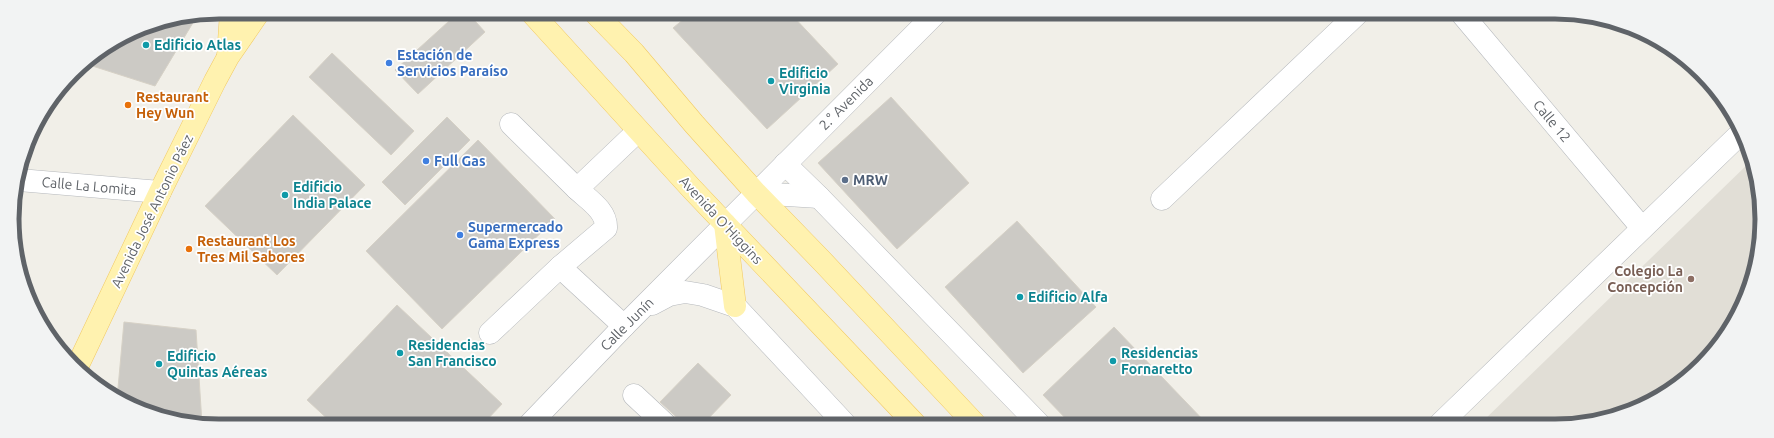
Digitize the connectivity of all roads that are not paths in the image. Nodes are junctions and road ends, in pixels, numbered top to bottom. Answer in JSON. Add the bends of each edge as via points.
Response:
{"nodes":[{"id":1,"x":231,"y":19,"type":"edge"},
{"id":2,"x":242,"y":19,"type":"edge"},
{"id":3,"x":254,"y":19,"type":"edge"},
{"id":4,"x":537,"y":19,"type":"edge"},
{"id":5,"x":601,"y":19,"type":"edge"},
{"id":6,"x":930,"y":19,"type":"edge"},
{"id":7,"x":1352,"y":19,"type":"edge"},
{"id":8,"x":1466,"y":19,"type":"edge"},
{"id":9,"x":228,"y":57,"type":"junction"},
{"id":10,"x":511,"y":124,"type":"dead end"},
{"id":11,"x":638,"y":131,"type":"junction"},
{"id":12,"x":1737,"y":137,"type":"edge"},
{"id":13,"x":785,"y":164,"type":"junction"},
{"id":14,"x":23,"y":180,"type":"edge"},
{"id":15,"x":577,"y":189,"type":"junction"},
{"id":16,"x":160,"y":192,"type":"junction"},
{"id":17,"x":756,"y":193,"type":"junction"},
{"id":18,"x":818,"y":197,"type":"junction"},
{"id":19,"x":1162,"y":200,"type":"dead end"},
{"id":20,"x":726,"y":224,"type":"junction"},
{"id":21,"x":1642,"y":228,"type":"junction"},
{"id":22,"x":560,"y":267,"type":"junction"},
{"id":23,"x":735,"y":306,"type":"junction"},
{"id":24,"x":641,"y":311,"type":"junction"},
{"id":25,"x":624,"y":326,"type":"junction"},
{"id":26,"x":490,"y":333,"type":"dead end"},
{"id":27,"x":80,"y":362,"type":"edge"},
{"id":28,"x":634,"y":395,"type":"dead end"},
{"id":29,"x":535,"y":419,"type":"edge"},
{"id":30,"x":659,"y":419,"type":"edge"},
{"id":31,"x":840,"y":419,"type":"edge"},
{"id":32,"x":910,"y":419,"type":"edge"},
{"id":33,"x":970,"y":419,"type":"edge"},
{"id":34,"x":1034,"y":419,"type":"edge"},
{"id":35,"x":1445,"y":419,"type":"edge"}],
"edges":[{"from":1,"to":9,"type":"main road"},
{"from":2,"to":9,"type":"main road","name":"Avenida José Antonio Páez"},
{"from":3,"to":9,"type":"main road","name":"Avenida José Antonio Páez"},
{"from":4,"to":11,"type":"main road","name":"Avenida O'Higgins"},
{"from":5,"to":17,"type":"main road","via":[[634,53]]},
{"from":6,"to":13,"type":"street","name":"2.° Avenida"},
{"from":7,"to":19,"type":"street"},
{"from":8,"to":21,"type":"street","name":"Calle 12"},
{"from":9,"to":16,"type":"main road","name":"Avenida José Antonio Páez"},
{"from":10,"to":15,"type":"street"},
{"from":11,"to":15,"type":"street"},
{"from":11,"to":20,"type":"main road","name":"Avenida O'Higgins"},
{"from":12,"to":21,"type":"street"},
{"from":13,"to":17,"type":"street","name":"2.° Avenida"},
{"from":13,"to":18,"type":"street"},
{"from":14,"to":16,"type":"street","name":"Calle La Lomita"},
{"from":15,"to":22,"type":"street","via":[[602,212],[607,220],[606,228]]},
{"from":16,"to":27,"type":"main road","name":"Avenida José Antonio Páez"},
{"from":17,"to":18,"type":"street"},
{"from":17,"to":20,"type":"street","name":"Calle Junín"},
{"from":17,"to":33,"type":"main road"},
{"from":18,"to":34,"type":"street"},
{"from":20,"to":23,"type":"main road"},
{"from":20,"to":24,"type":"street","name":"Calle Junín"},
{"from":20,"to":32,"type":"main road","name":"Avenida O'Higgins"},
{"from":21,"to":35,"type":"street"},
{"from":22,"to":25,"type":"street"},
{"from":22,"to":26,"type":"street"},
{"from":23,"to":24,"type":"street","via":[[685,292],[669,295]]},
{"from":23,"to":31,"type":"street"},
{"from":24,"to":25,"type":"street","name":"Calle Junín"},
{"from":25,"to":29,"type":"street","name":"Calle Junín"},
{"from":28,"to":30,"type":"street"}]}
